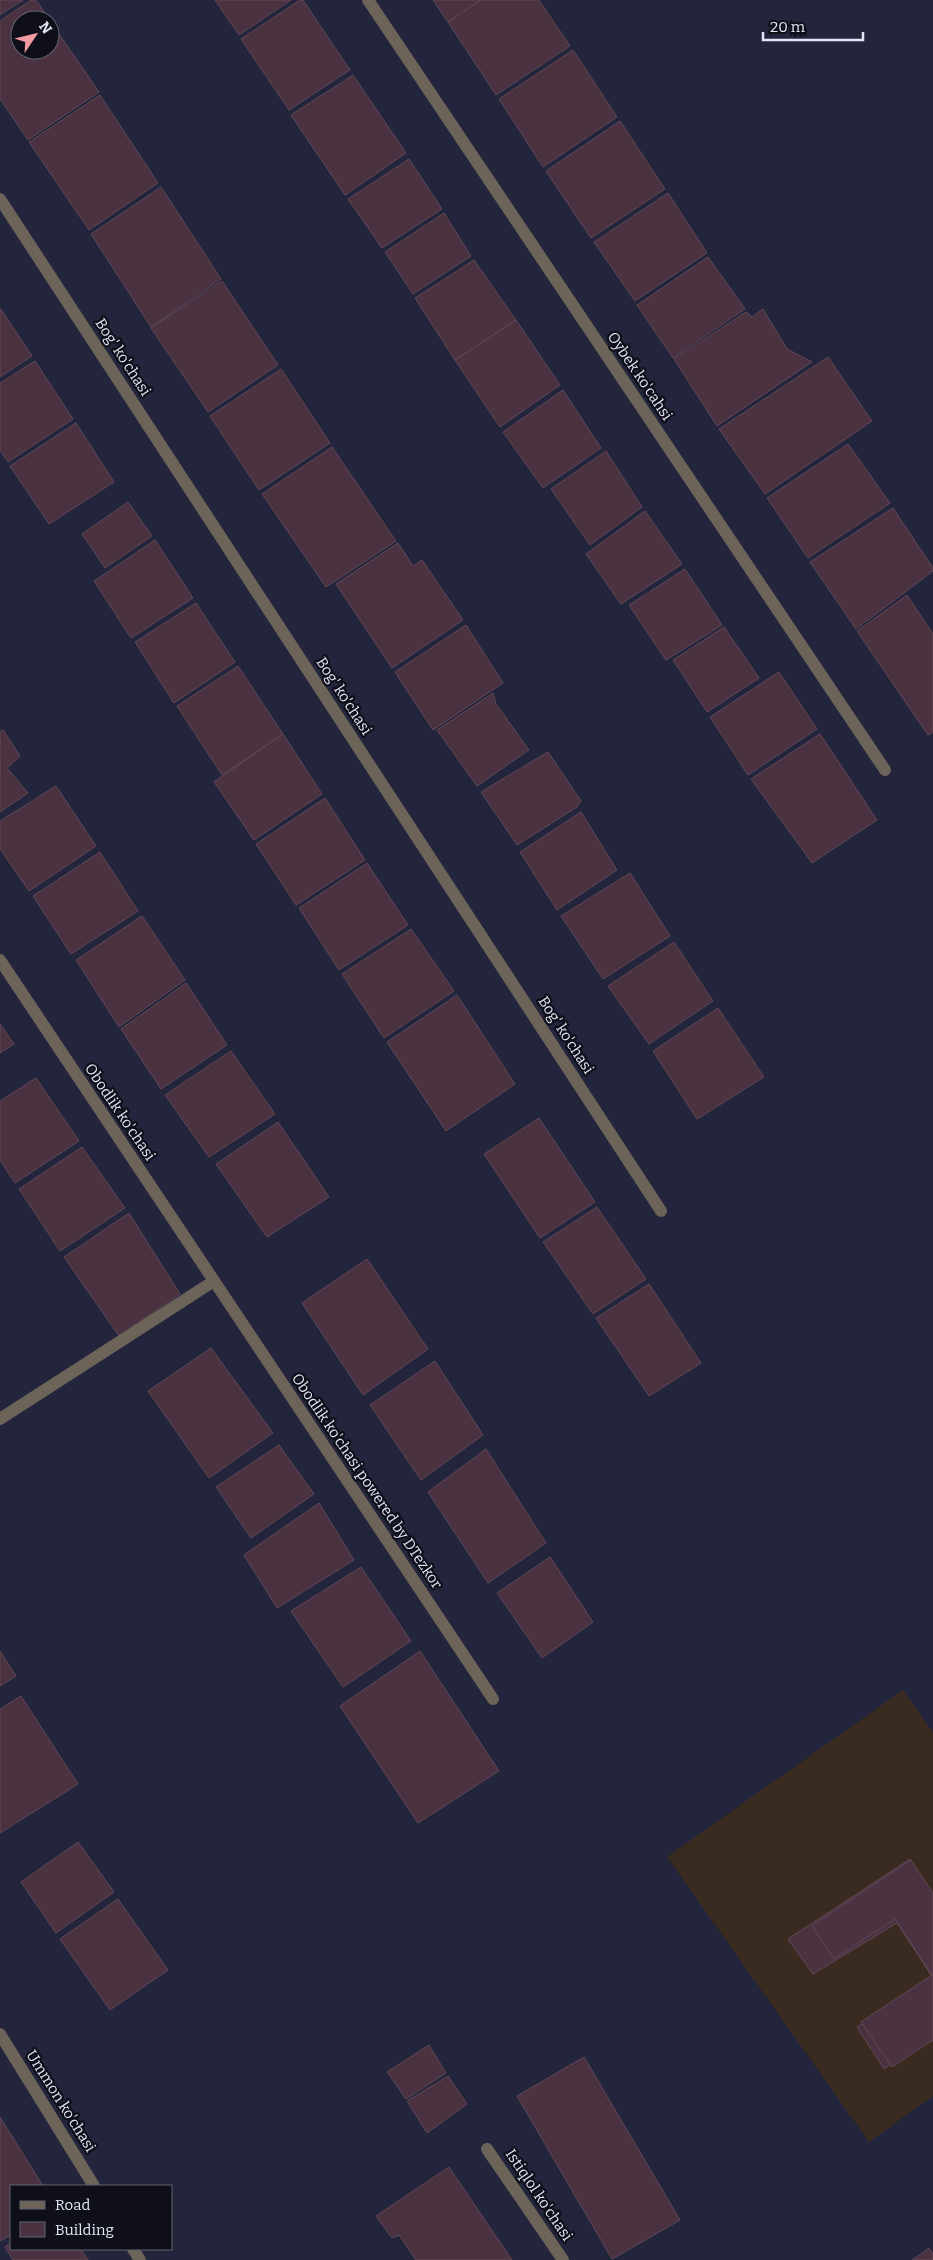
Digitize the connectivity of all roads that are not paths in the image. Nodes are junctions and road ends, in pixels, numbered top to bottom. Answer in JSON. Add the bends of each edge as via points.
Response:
{"nodes":[{"id":1,"x":368,"y":0,"type":"edge"},
{"id":2,"x":0,"y":199,"type":"edge"},
{"id":3,"x":885,"y":770,"type":"dead end"},
{"id":4,"x":0,"y":960,"type":"edge"},
{"id":5,"x":661,"y":1211,"type":"dead end"},
{"id":6,"x":214,"y":1281,"type":"junction"},
{"id":7,"x":0,"y":1418,"type":"edge"},
{"id":8,"x":492,"y":1699,"type":"dead end"},
{"id":9,"x":0,"y":2034,"type":"edge"},
{"id":10,"x":487,"y":2149,"type":"dead end"},
{"id":11,"x":93,"y":2185,"type":"edge"},
{"id":12,"x":563,"y":2260,"type":"edge"}],
"edges":[{"from":1,"to":3,"type":"street","name":"Oybek ko'cahsi"},
{"from":2,"to":5,"type":"street","name":"Bog' ko'chasi"},
{"from":4,"to":6,"type":"street","name":"Obodlik ko'chasi"},
{"from":6,"to":7,"type":"street"},
{"from":6,"to":8,"type":"street","name":"Obodlik ko'chasi powered by DTezkor"},
{"from":9,"to":11,"type":"street","name":"Ummon ko'chasi"},
{"from":10,"to":12,"type":"street","name":"Istiqlol ko'chasi"}]}
